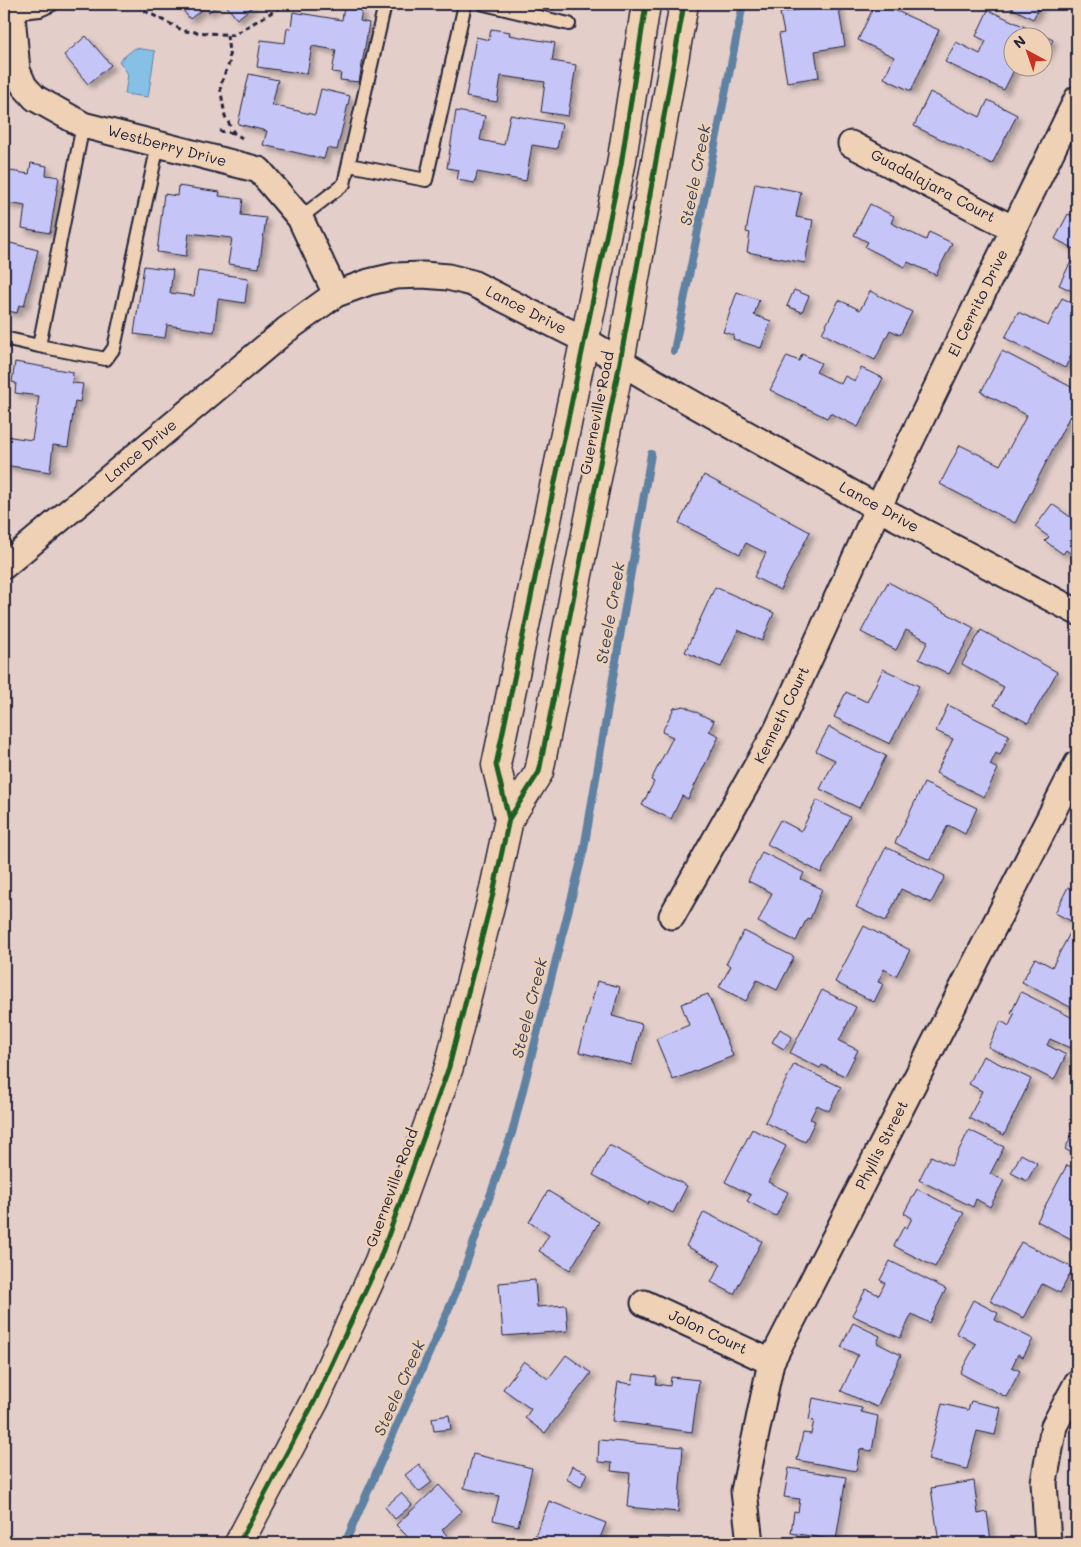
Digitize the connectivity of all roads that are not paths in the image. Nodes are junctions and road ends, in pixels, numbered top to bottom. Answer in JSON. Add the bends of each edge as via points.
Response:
{"nodes":[{"id":1,"x":53,"y":4,"type":"edge"},
{"id":2,"x":385,"y":4,"type":"edge"},
{"id":3,"x":466,"y":4,"type":"edge"},
{"id":4,"x":484,"y":4,"type":"edge"},
{"id":5,"x":646,"y":4,"type":"edge"},
{"id":6,"x":684,"y":4,"type":"edge"},
{"id":7,"x":11,"y":8,"type":"edge"},
{"id":8,"x":569,"y":24,"type":"dead end"},
{"id":9,"x":9,"y":49,"type":"edge"},
{"id":10,"x":1077,"y":98,"type":"edge"},
{"id":11,"x":83,"y":125,"type":"junction"},
{"id":12,"x":851,"y":144,"type":"dead end"},
{"id":13,"x":158,"y":145,"type":"junction"},
{"id":14,"x":349,"y":165,"type":"junction"},
{"id":15,"x":300,"y":218,"type":"junction"},
{"id":16,"x":1014,"y":229,"type":"junction"},
{"id":17,"x":336,"y":294,"type":"junction"},
{"id":18,"x":4,"y":338,"type":"edge"},
{"id":19,"x":583,"y":339,"type":"junction"},
{"id":20,"x":39,"y":346,"type":"junction"},
{"id":21,"x":620,"y":362,"type":"junction"},
{"id":22,"x":878,"y":508,"type":"junction"},
{"id":23,"x":4,"y":566,"type":"edge"},
{"id":24,"x":1077,"y":612,"type":"edge"},
{"id":25,"x":1077,"y":764,"type":"edge"},
{"id":26,"x":509,"y":819,"type":"junction"},
{"id":27,"x":672,"y":916,"type":"dead end"},
{"id":28,"x":644,"y":1303,"type":"dead end"},
{"id":29,"x":771,"y":1362,"type":"junction"},
{"id":30,"x":1077,"y":1383,"type":"edge"},
{"id":31,"x":239,"y":1543,"type":"edge"},
{"id":32,"x":750,"y":1543,"type":"edge"},
{"id":33,"x":1048,"y":1543,"type":"edge"}],
"edges":[{"from":1,"to":7,"type":"lane","via":[[40,10]]},
{"from":2,"to":14,"type":"lane"},
{"from":3,"to":14,"type":"lane","via":[[426,180]]},
{"from":4,"to":8,"type":"lane"},
{"from":5,"to":19,"type":"main road","name":"Guerneville Road","via":[[620,165]]},
{"from":6,"to":21,"type":"main road","name":"Guerneville Road"},
{"from":7,"to":9,"type":"street","name":"Westberry Drive"},
{"from":9,"to":11,"type":"street","name":"Westberry Drive","via":[[24,86],[35,98]]},
{"from":10,"to":16,"type":"street","name":"El Cerrito Drive"},
{"from":11,"to":13,"type":"street","name":"Westberry Drive"},
{"from":11,"to":20,"type":"lane"},
{"from":12,"to":16,"type":"street","name":"Guadalajara Court"},
{"from":13,"to":15,"type":"street","name":"Westberry Drive","via":[[259,170]]},
{"from":13,"to":20,"type":"lane","via":[[114,348],[106,359]]},
{"from":14,"to":15,"type":"lane","via":[[344,184]]},
{"from":15,"to":17,"type":"street","name":"Westberry Drive"},
{"from":16,"to":22,"type":"street","name":"El Cerrito Drive"},
{"from":17,"to":19,"type":"street","name":"Lance Drive","via":[[395,276],[448,277],[472,283]]},
{"from":17,"to":23,"type":"street","name":"Lance Drive","via":[[286,330]]},
{"from":18,"to":20,"type":"lane"},
{"from":19,"to":21,"type":"street","name":"Lance Drive"},
{"from":19,"to":26,"type":"main road","name":"Guerneville Road","via":[[496,765]]},
{"from":21,"to":22,"type":"street","name":"Lance Drive"},
{"from":21,"to":26,"type":"main road","name":"Guerneville Road","via":[[540,772]]},
{"from":22,"to":24,"type":"street","name":"Lance Drive"},
{"from":22,"to":27,"type":"street","name":"Kenneth Court","via":[[777,730]]},
{"from":25,"to":29,"type":"street","name":"Phyllis Street"},
{"from":26,"to":31,"type":"main road","name":"Guerneville Road","via":[[448,1066],[412,1174],[378,1261],[315,1400]]},
{"from":28,"to":29,"type":"street","name":"Jolon Court"},
{"from":29,"to":32,"type":"street","name":"Phyllis Street","via":[[744,1491]]},
{"from":30,"to":33,"type":"street","via":[[1054,1426],[1044,1482]]}]}
